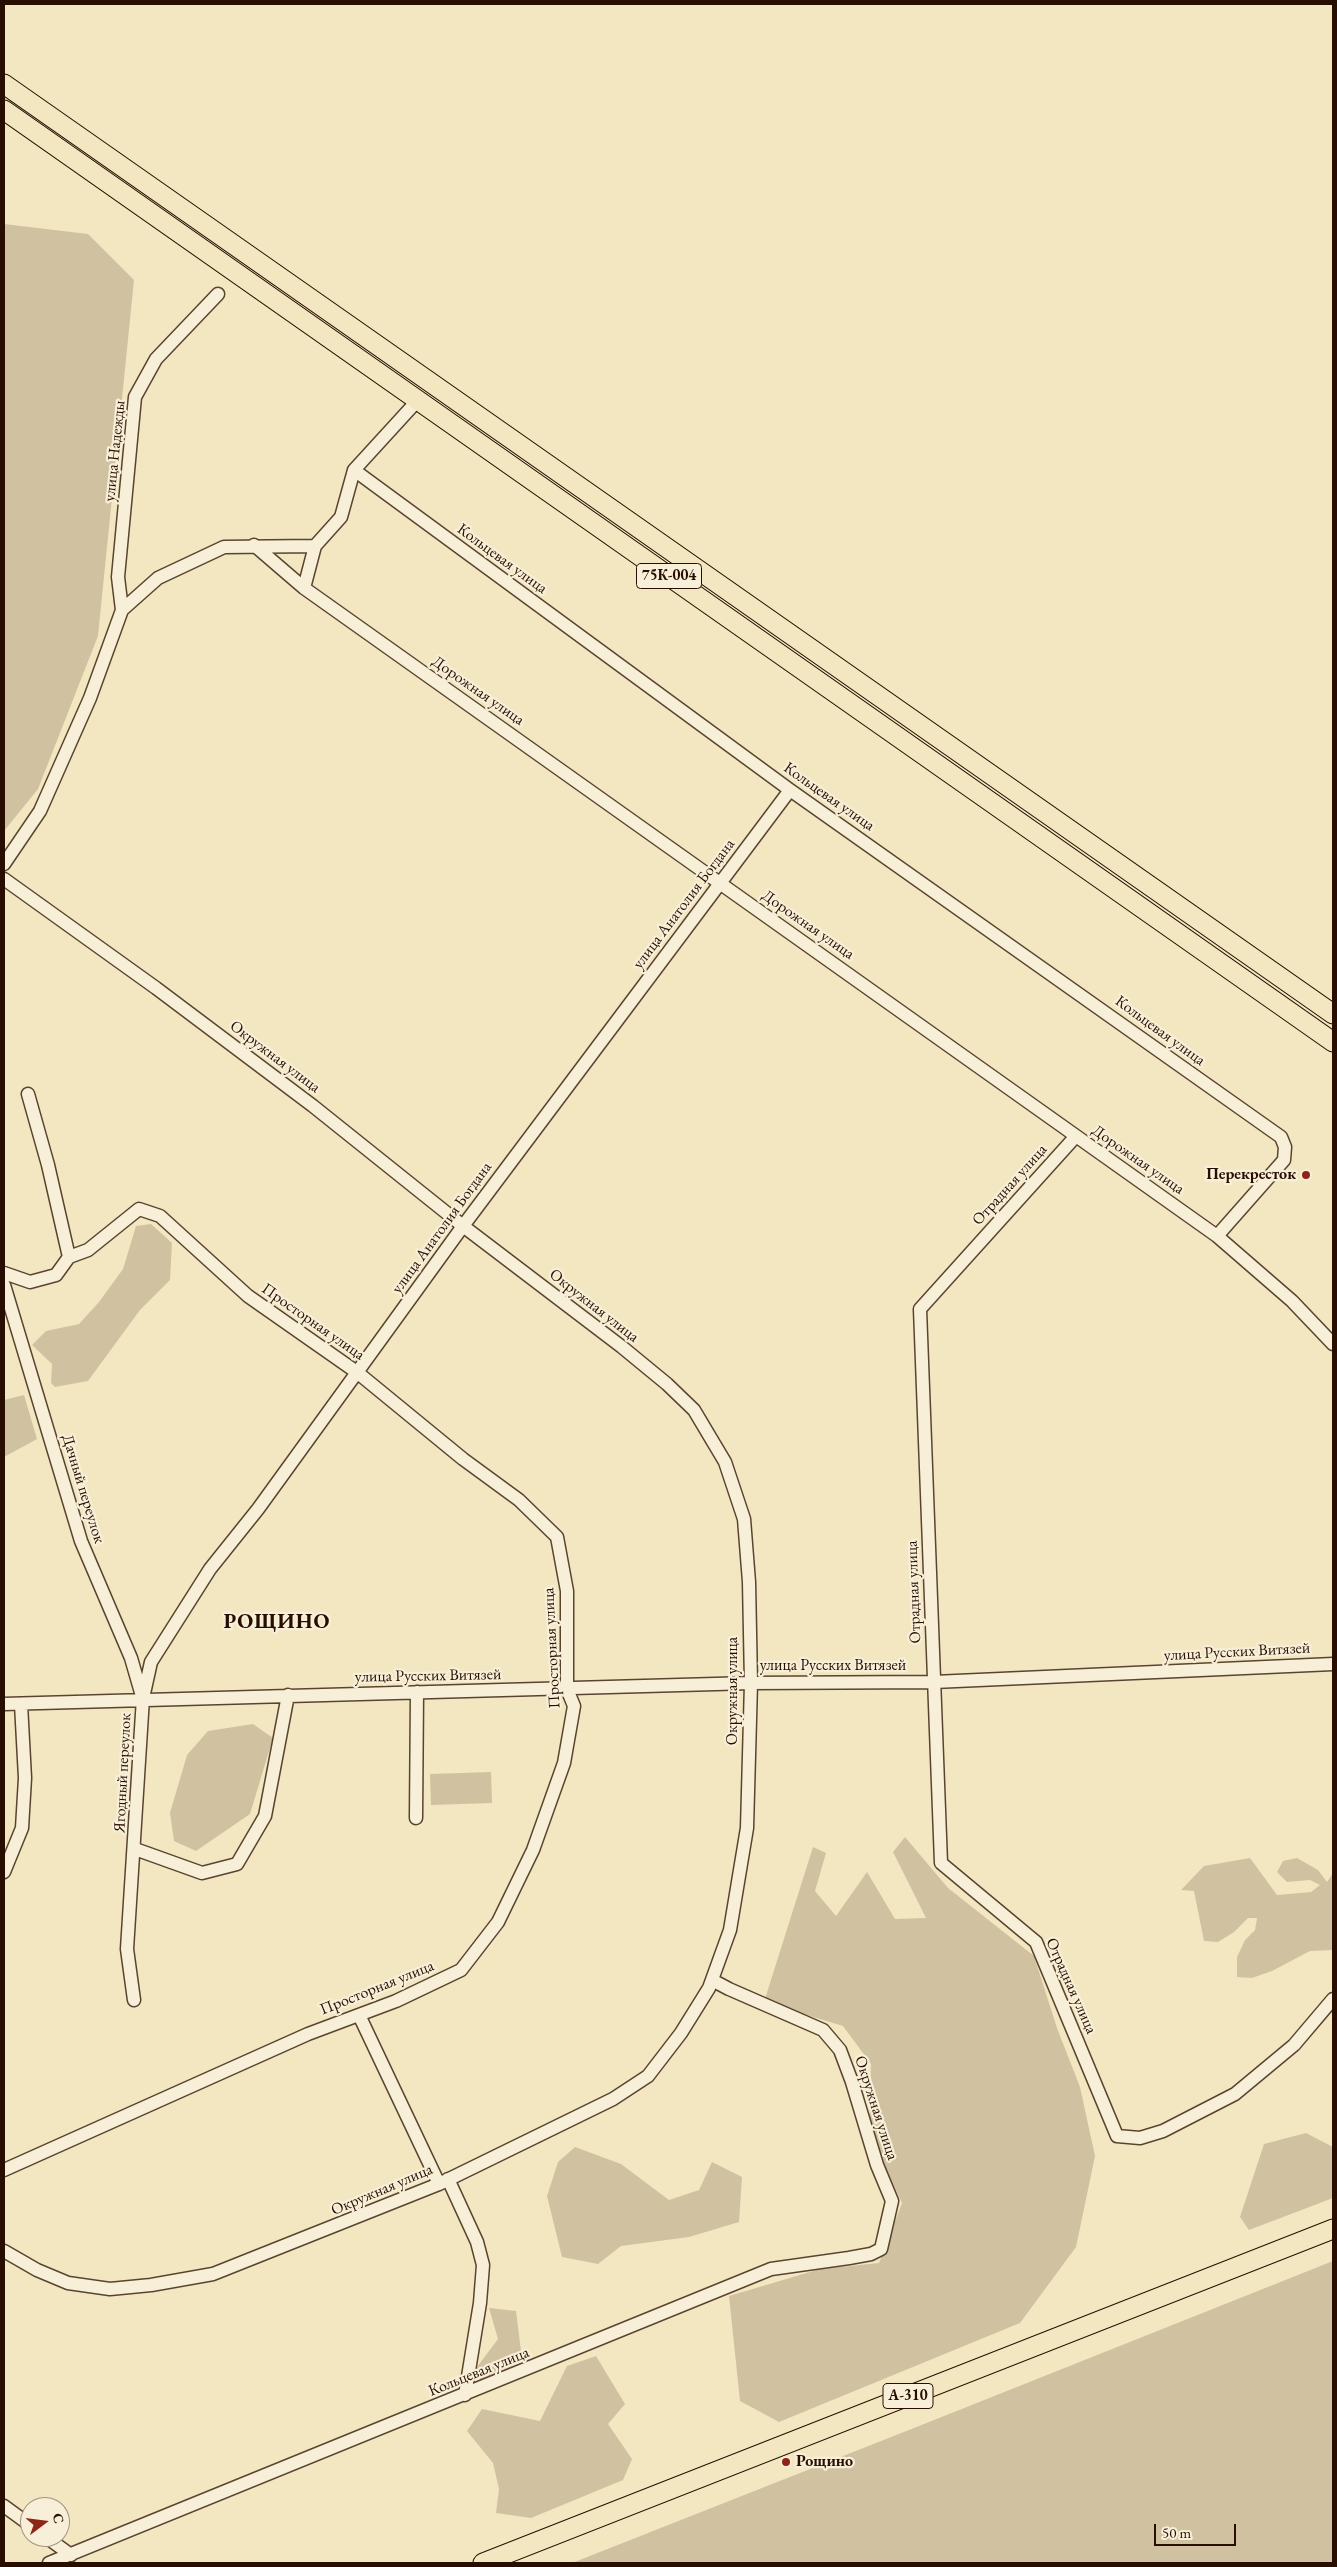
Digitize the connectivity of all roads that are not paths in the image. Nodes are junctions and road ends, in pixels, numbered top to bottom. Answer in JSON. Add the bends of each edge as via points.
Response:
{"nodes":[{"id":1,"x":4,"y":84,"type":"edge"},
{"id":2,"x":4,"y":110,"type":"edge"},
{"id":3,"x":218,"y":294,"type":"dead end"},
{"id":4,"x":418,"y":400,"type":"junction"},
{"id":5,"x":354,"y":470,"type":"junction"},
{"id":6,"x":254,"y":545,"type":"junction"},
{"id":7,"x":315,"y":546,"type":"junction"},
{"id":8,"x":304,"y":588,"type":"junction"},
{"id":9,"x":122,"y":610,"type":"junction"},
{"id":10,"x":790,"y":790,"type":"junction"},
{"id":11,"x":4,"y":864,"type":"edge"},
{"id":12,"x":4,"y":879,"type":"edge"},
{"id":13,"x":720,"y":883,"type":"junction"},
{"id":14,"x":1333,"y":1014,"type":"edge"},
{"id":15,"x":1333,"y":1042,"type":"edge"},
{"id":16,"x":28,"y":1094,"type":"dead end"},
{"id":17,"x":1076,"y":1136,"type":"junction"},
{"id":18,"x":463,"y":1226,"type":"junction"},
{"id":19,"x":1217,"y":1236,"type":"junction"},
{"id":20,"x":69,"y":1257,"type":"junction"},
{"id":21,"x":4,"y":1273,"type":"edge"},
{"id":22,"x":4,"y":1284,"type":"edge"},
{"id":23,"x":1333,"y":1344,"type":"edge"},
{"id":24,"x":358,"y":1373,"type":"junction"},
{"id":25,"x":1333,"y":1664,"type":"edge"},
{"id":26,"x":934,"y":1682,"type":"junction"},
{"id":27,"x":751,"y":1683,"type":"junction"},
{"id":28,"x":567,"y":1689,"type":"junction"},
{"id":29,"x":417,"y":1692,"type":"junction"},
{"id":30,"x":288,"y":1695,"type":"junction"},
{"id":31,"x":143,"y":1698,"type":"junction"},
{"id":32,"x":4,"y":1704,"type":"edge"},
{"id":33,"x":21,"y":1704,"type":"junction"},
{"id":34,"x":416,"y":1818,"type":"dead end"},
{"id":35,"x":135,"y":1848,"type":"junction"},
{"id":36,"x":4,"y":1872,"type":"edge"},
{"id":37,"x":712,"y":1980,"type":"junction"},
{"id":38,"x":134,"y":2000,"type":"dead end"},
{"id":39,"x":1332,"y":2002,"type":"edge"},
{"id":40,"x":359,"y":2015,"type":"junction"},
{"id":41,"x":4,"y":2170,"type":"edge"},
{"id":42,"x":443,"y":2182,"type":"junction"},
{"id":43,"x":892,"y":2202,"type":"joint"},
{"id":44,"x":1333,"y":2228,"type":"edge"},
{"id":45,"x":4,"y":2251,"type":"edge"},
{"id":46,"x":465,"y":2395,"type":"junction"},
{"id":47,"x":4,"y":2506,"type":"edge"},
{"id":48,"x":20,"y":2518,"type":"edge"},
{"id":49,"x":60,"y":2547,"type":"edge"},
{"id":50,"x":71,"y":2555,"type":"junction"},
{"id":51,"x":49,"y":2563,"type":"edge"},
{"id":52,"x":483,"y":2563,"type":"edge"}],
"edges":[{"from":1,"to":14,"type":"highway","number":"75К-004"},
{"from":2,"to":4,"type":"highway","number":"75К-004"},
{"from":3,"to":9,"type":"street","name":"улица Надежды","via":[[156,359],[135,397],[118,577]]},
{"from":4,"to":5,"type":"street"},
{"from":4,"to":15,"type":"highway","number":"75К-004"},
{"from":5,"to":7,"type":"street","via":[[341,517]]},
{"from":5,"to":10,"type":"street","name":"Кольцевая улица"},
{"from":6,"to":7,"type":"street","name":"улица Надежды"},
{"from":6,"to":8,"type":"street","name":"Дорожная улица"},
{"from":6,"to":9,"type":"street","name":"улица Надежды","via":[[224,547],[158,578]]},
{"from":7,"to":8,"type":"street"},
{"from":8,"to":13,"type":"street","name":"Дорожная улица"},
{"from":9,"to":11,"type":"street","name":"улица Надежды","via":[[90,698],[40,811]]},
{"from":10,"to":13,"type":"street","name":"улица Анатолия Богдана"},
{"from":10,"to":19,"type":"street","name":"Кольцевая улица","via":[[1281,1137],[1285,1148],[1284,1160]]},
{"from":12,"to":18,"type":"street","name":"Окружная улица","via":[[313,1106]]},
{"from":13,"to":17,"type":"street","name":"Дорожная улица"},
{"from":13,"to":18,"type":"street","name":"улица Анатолия Богдана"},
{"from":16,"to":20,"type":"street"},
{"from":17,"to":19,"type":"street","name":"Дорожная улица"},
{"from":17,"to":26,"type":"street","name":"Отрадная улица","via":[[920,1309]]},
{"from":18,"to":24,"type":"street","name":"улица Анатолия Богдана"},
{"from":18,"to":27,"type":"street","name":"Окружная улица","via":[[622,1347],[694,1410],[724,1462],[744,1519]]},
{"from":19,"to":23,"type":"street","name":"Дорожная улица","via":[[1292,1300]]},
{"from":20,"to":21,"type":"street","name":"Просторная улица","via":[[56,1275],[30,1282]]},
{"from":20,"to":24,"type":"street","name":"Просторная улица","via":[[88,1250],[139,1209],[160,1216],[248,1296]]},
{"from":22,"to":31,"type":"street","name":"Дачный переулок","via":[[81,1541],[131,1658]]},
{"from":24,"to":28,"type":"street","name":"Просторная улица","via":[[519,1500],[557,1537],[567,1591]]},
{"from":24,"to":31,"type":"street","name":"улица Анатолия Богдана","via":[[258,1510],[210,1569],[151,1662]]},
{"from":25,"to":26,"type":"street","name":"улица Русских Витязей"},
{"from":26,"to":27,"type":"street","name":"улица Русских Витязей"},
{"from":26,"to":39,"type":"street","name":"Отрадная улица","via":[[941,1863],[1036,1942],[1117,2136],[1140,2138],[1163,2130],[1235,2094],[1294,2045]]},
{"from":27,"to":28,"type":"street","name":"улица Русских Витязей"},
{"from":27,"to":37,"type":"street","name":"Окружная улица","via":[[747,1828],[730,1930]]},
{"from":28,"to":29,"type":"street","name":"улица Русских Витязей"},
{"from":28,"to":40,"type":"street","name":"Просторная улица","via":[[574,1706],[564,1763],[533,1850],[498,1922],[461,1970]]},
{"from":29,"to":30,"type":"street","name":"улица Русских Витязей"},
{"from":29,"to":34,"type":"street"},
{"from":30,"to":31,"type":"street","name":"улица Русских Витязей"},
{"from":30,"to":35,"type":"street","name":"Ягодный переулок","via":[[265,1816],[237,1864],[202,1873]]},
{"from":31,"to":33,"type":"street","name":"улица Русских Витязей"},
{"from":31,"to":35,"type":"street","name":"Ягодный переулок"},
{"from":32,"to":33,"type":"street","name":"улица Русских Витязей"},
{"from":33,"to":36,"type":"street","via":[[25,1778],[22,1828]]},
{"from":35,"to":38,"type":"street","name":"Ягодный переулок","via":[[127,1949]]},
{"from":37,"to":42,"type":"street","name":"Окружная улица","via":[[681,2033],[648,2076],[613,2099]]},
{"from":37,"to":43,"type":"street","name":"Окружная улица","via":[[822,2030],[832,2040],[840,2050],[852,2082],[877,2165]]},
{"from":40,"to":41,"type":"street","name":"Просторная улица","via":[[308,2034]]},
{"from":40,"to":42,"type":"street"},
{"from":42,"to":45,"type":"street","name":"Окружная улица","via":[[213,2274],[151,2285],[110,2289],[68,2283]]},
{"from":42,"to":46,"type":"street","via":[[477,2242],[483,2264]]},
{"from":43,"to":46,"type":"street","name":"Кольцевая улица","via":[[881,2249],[871,2254],[772,2269]]},
{"from":44,"to":52,"type":"highway","number":"А-310"},
{"from":46,"to":50,"type":"street","name":"Кольцевая улица"},
{"from":47,"to":48,"type":"street"},
{"from":49,"to":50,"type":"street"},
{"from":50,"to":51,"type":"street","name":"Кольцевая улица"}]}
